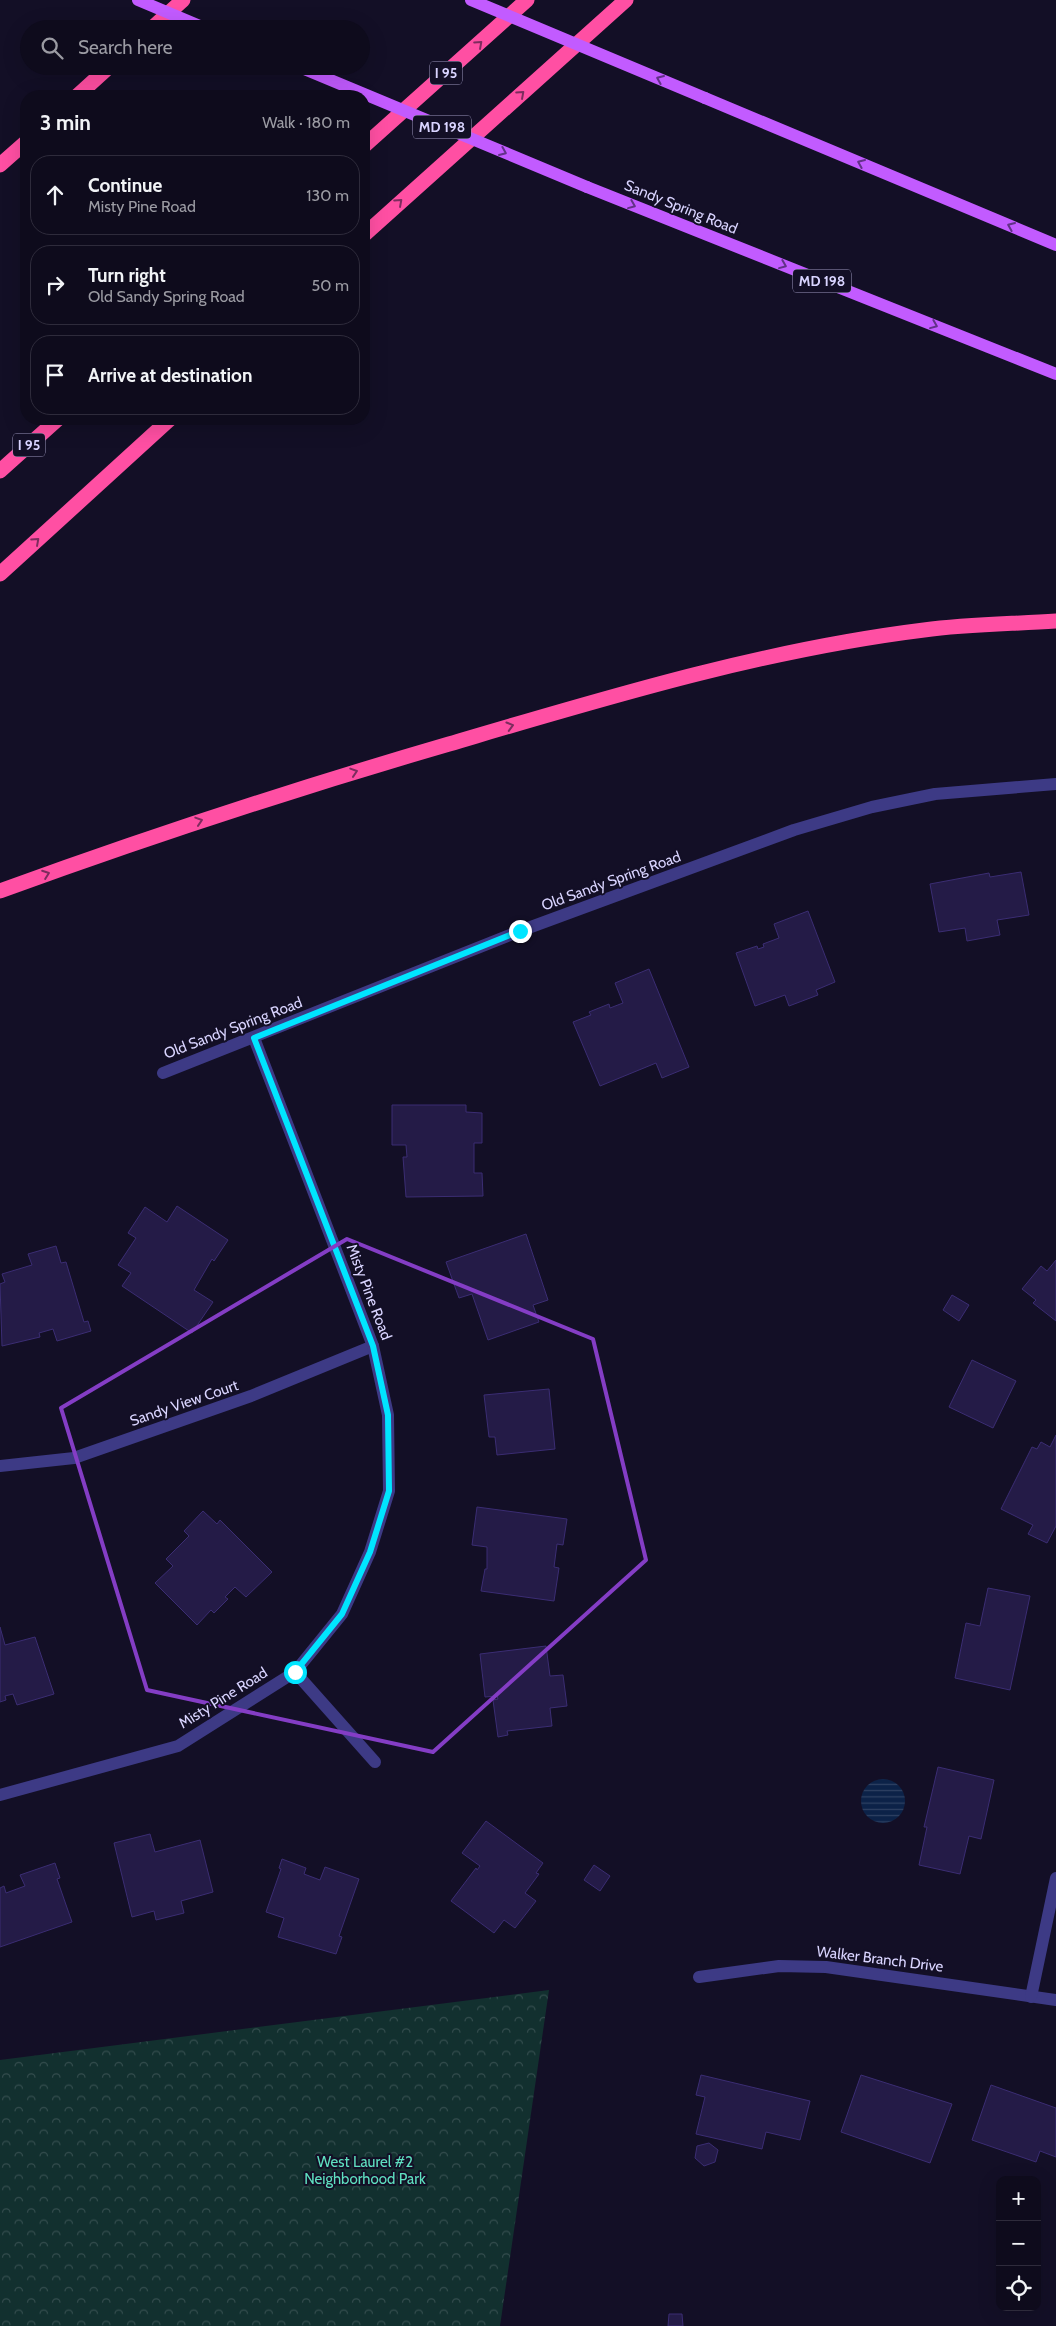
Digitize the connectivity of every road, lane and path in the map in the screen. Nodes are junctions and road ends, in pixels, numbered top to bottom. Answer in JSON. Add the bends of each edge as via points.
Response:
{"nodes":[{"id":1,"x":138,"y":0,"type":"edge"},
{"id":2,"x":183,"y":0,"type":"edge"},
{"id":3,"x":471,"y":0,"type":"edge"},
{"id":4,"x":527,"y":0,"type":"edge"},
{"id":5,"x":626,"y":0,"type":"edge"},
{"id":6,"x":162,"y":20,"type":"edge"},
{"id":7,"x":186,"y":20,"type":"edge"},
{"id":8,"x":100,"y":75,"type":"edge"},
{"id":9,"x":319,"y":75,"type":"edge"},
{"id":10,"x":83,"y":90,"type":"edge"},
{"id":11,"x":355,"y":90,"type":"edge"},
{"id":12,"x":370,"y":96,"type":"edge"},
{"id":13,"x":370,"y":141,"type":"edge"},
{"id":14,"x":20,"y":147,"type":"edge"},
{"id":15,"x":0,"y":164,"type":"edge"},
{"id":16,"x":370,"y":230,"type":"edge"},
{"id":17,"x":1056,"y":245,"type":"edge"},
{"id":18,"x":1056,"y":374,"type":"edge"},
{"id":19,"x":51,"y":425,"type":"edge"},
{"id":20,"x":163,"y":425,"type":"edge"},
{"id":21,"x":0,"y":471,"type":"edge"},
{"id":22,"x":0,"y":574,"type":"edge"},
{"id":23,"x":1056,"y":621,"type":"edge"},
{"id":24,"x":1056,"y":784,"type":"edge"},
{"id":25,"x":0,"y":891,"type":"edge"},
{"id":26,"x":254,"y":1038,"type":"junction"},
{"id":27,"x":163,"y":1073,"type":"dead end"},
{"id":28,"x":373,"y":1346,"type":"junction"},
{"id":29,"x":0,"y":1466,"type":"edge"},
{"id":30,"x":295,"y":1672,"type":"junction"},
{"id":31,"x":375,"y":1762,"type":"dead end"},
{"id":32,"x":0,"y":1795,"type":"edge"},
{"id":33,"x":1056,"y":1878,"type":"edge"},
{"id":34,"x":699,"y":1977,"type":"dead end"},
{"id":35,"x":1032,"y":1997,"type":"junction"},
{"id":36,"x":1056,"y":2000,"type":"edge"}],
"edges":[{"from":1,"to":7,"type":"main road","bridge":true},
{"from":2,"to":6,"type":"highway"},
{"from":17,"to":3,"type":"main road","one_way":true,"bridge":true},
{"from":13,"to":4,"type":"highway","number":"I 95","one_way":true},
{"from":16,"to":5,"type":"highway","one_way":true},
{"from":8,"to":10,"type":"highway"},
{"from":9,"to":11,"type":"main road","name":"Sandy Spring Road","number":"MD 198","one_way":true,"bridge":true},
{"from":12,"to":18,"type":"main road","name":"Sandy Spring Road","number":"MD 198","one_way":true,"bridge":true,"via":[[587,187]]},
{"from":14,"to":15,"type":"highway"},
{"from":19,"to":21,"type":"highway","number":"I 95"},
{"from":22,"to":20,"type":"highway","one_way":true},
{"from":25,"to":23,"type":"highway","one_way":true,"via":[[135,841],[621,693],[779,655],[925,630]]},
{"from":24,"to":26,"type":"street","name":"Old Sandy Spring Road","via":[[935,794],[872,807],[794,830],[520,931]]},
{"from":26,"to":27,"type":"street","name":"Old Sandy Spring Road"},
{"from":26,"to":28,"type":"street","name":"Misty Pine Road"},
{"from":28,"to":29,"type":"street","name":"Sandy View Court","via":[[251,1396],[74,1458]]},
{"from":28,"to":30,"type":"street","name":"Misty Pine Road","via":[[388,1415],[389,1491],[370,1552],[342,1614]]},
{"from":30,"to":31,"type":"street"},
{"from":30,"to":32,"type":"street","name":"Misty Pine Road","via":[[178,1746]]},
{"from":33,"to":35,"type":"street"},
{"from":34,"to":35,"type":"street","name":"Walker Branch Drive","via":[[779,1966],[826,1967]]},
{"from":35,"to":36,"type":"street","name":"Walker Branch Drive"}]}
